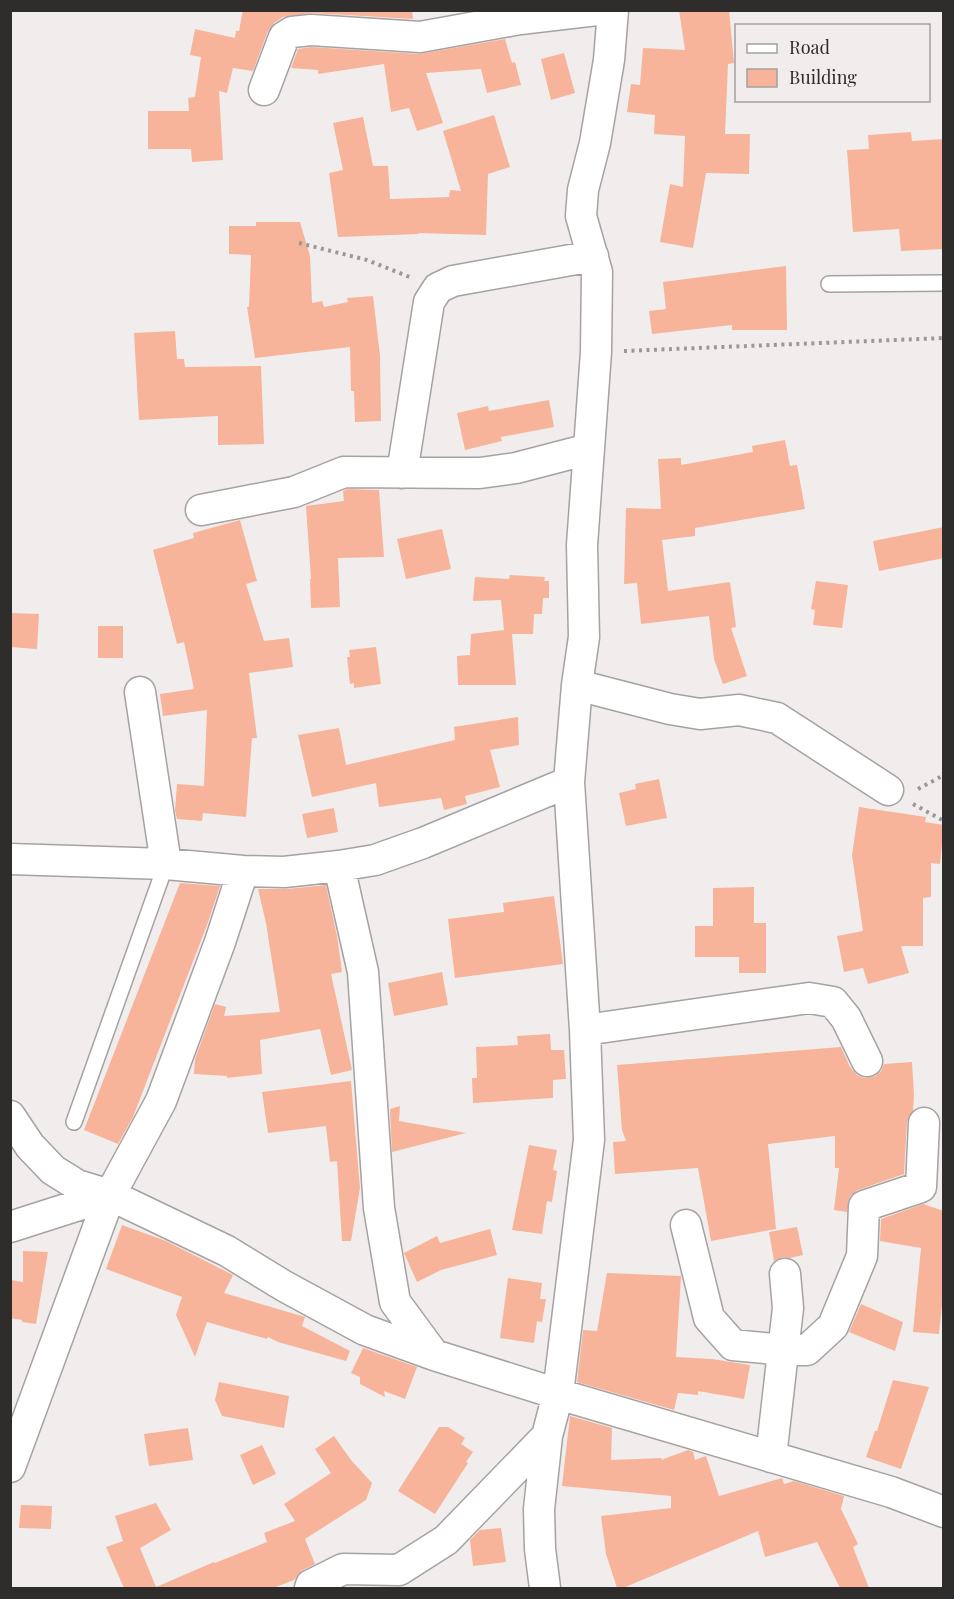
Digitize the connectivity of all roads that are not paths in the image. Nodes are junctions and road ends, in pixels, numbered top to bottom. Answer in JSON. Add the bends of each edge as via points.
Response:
{"nodes":[{"id":1,"x":597,"y":10,"type":"edge"},
{"id":2,"x":613,"y":10,"type":"edge"},
{"id":3,"x":264,"y":90,"type":"dead end"},
{"id":4,"x":593,"y":256,"type":"junction"},
{"id":5,"x":944,"y":283,"type":"edge"},
{"id":6,"x":829,"y":284,"type":"dead end"},
{"id":7,"x":589,"y":449,"type":"junction"},
{"id":8,"x":402,"y":473,"type":"junction"},
{"id":9,"x":201,"y":510,"type":"dead end"},
{"id":10,"x":577,"y":685,"type":"junction"},
{"id":11,"x":140,"y":692,"type":"dead end"},
{"id":12,"x":569,"y":782,"type":"junction"},
{"id":13,"x":900,"y":791,"type":"road end"},
{"id":14,"x":10,"y":859,"type":"edge"},
{"id":15,"x":166,"y":864,"type":"junction"},
{"id":16,"x":339,"y":866,"type":"junction"},
{"id":17,"x":243,"y":872,"type":"junction"},
{"id":18,"x":585,"y":1030,"type":"junction"},
{"id":19,"x":867,"y":1061,"type":"dead end"},
{"id":20,"x":10,"y":1116,"type":"edge"},
{"id":21,"x":74,"y":1122,"type":"dead end"},
{"id":22,"x":924,"y":1123,"type":"dead end"},
{"id":23,"x":110,"y":1195,"type":"junction"},
{"id":24,"x":686,"y":1225,"type":"dead end"},
{"id":25,"x":10,"y":1227,"type":"edge"},
{"id":26,"x":785,"y":1274,"type":"dead end"},
{"id":27,"x":784,"y":1350,"type":"junction"},
{"id":28,"x":434,"y":1355,"type":"junction"},
{"id":29,"x":558,"y":1394,"type":"junction"},
{"id":30,"x":547,"y":1436,"type":"junction"},
{"id":31,"x":771,"y":1457,"type":"junction"},
{"id":32,"x":10,"y":1467,"type":"edge"},
{"id":33,"x":944,"y":1512,"type":"edge"},
{"id":34,"x":310,"y":1588,"type":"edge"},
{"id":35,"x":545,"y":1588,"type":"edge"}],
"edges":[{"from":1,"to":3,"type":"street","via":[[420,37],[292,32],[284,37]]},
{"from":2,"to":4,"type":"street","via":[[609,60],[583,190],[581,216]]},
{"from":4,"to":7,"type":"street","via":[[597,272],[596,352]]},
{"from":4,"to":8,"type":"street","via":[[453,281],[438,288],[429,302]]},
{"from":5,"to":6,"type":"lane"},
{"from":7,"to":8,"type":"street","via":[[480,473]]},
{"from":7,"to":10,"type":"street","via":[[582,545],[584,637]]},
{"from":8,"to":9,"type":"street","via":[[344,472],[294,492]]},
{"from":10,"to":12,"type":"street"},
{"from":10,"to":13,"type":"street","via":[[700,714],[740,710],[777,717]]},
{"from":11,"to":15,"type":"street"},
{"from":12,"to":16,"type":"street","via":[[423,843],[375,860]]},
{"from":12,"to":18,"type":"street"},
{"from":14,"to":15,"type":"street"},
{"from":15,"to":17,"type":"street"},
{"from":15,"to":21,"type":"lane"},
{"from":16,"to":17,"type":"street"},
{"from":16,"to":28,"type":"street","via":[[363,972],[379,1208],[395,1302]]},
{"from":17,"to":23,"type":"street","via":[[161,1101]]},
{"from":18,"to":19,"type":"street","via":[[809,998],[833,1002],[846,1018]]},
{"from":18,"to":29,"type":"street","via":[[589,1140]]},
{"from":20,"to":23,"type":"street","via":[[52,1170],[77,1185]]},
{"from":22,"to":27,"type":"street","via":[[921,1187],[864,1206],[862,1257],[833,1326],[807,1350]]},
{"from":23,"to":25,"type":"street"},
{"from":23,"to":28,"type":"street","via":[[227,1251],[365,1330]]},
{"from":23,"to":32,"type":"street"},
{"from":24,"to":27,"type":"street","via":[[709,1318],[733,1345]]},
{"from":26,"to":27,"type":"street","via":[[788,1308]]},
{"from":27,"to":31,"type":"street"},
{"from":28,"to":29,"type":"street"},
{"from":29,"to":30,"type":"street"},
{"from":29,"to":31,"type":"street"},
{"from":30,"to":34,"type":"street","via":[[446,1540],[399,1570],[343,1569]]},
{"from":30,"to":35,"type":"street","via":[[538,1509]]},
{"from":31,"to":33,"type":"street","via":[[891,1492]]}]}
